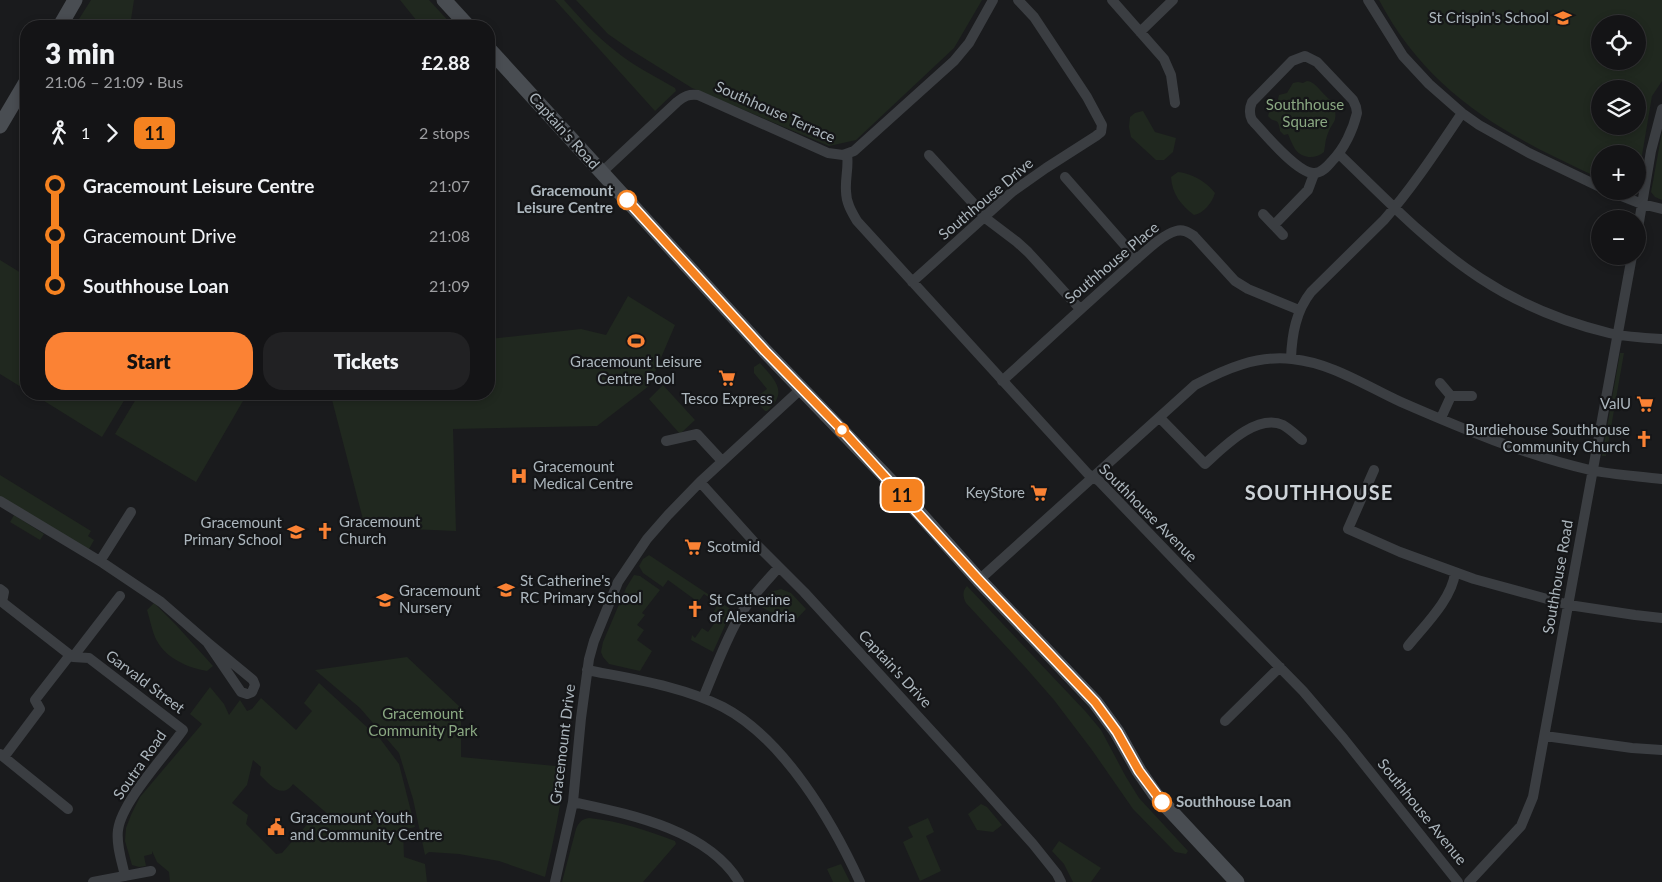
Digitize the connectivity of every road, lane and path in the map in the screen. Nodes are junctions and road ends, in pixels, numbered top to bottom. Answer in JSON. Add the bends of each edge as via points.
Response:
{"nodes":[{"id":1,"x":75,"y":0,"type":"edge"},
{"id":2,"x":444,"y":0,"type":"edge"},
{"id":3,"x":993,"y":0,"type":"edge"},
{"id":4,"x":1018,"y":0,"type":"edge"},
{"id":5,"x":1112,"y":0,"type":"edge"},
{"id":6,"x":1173,"y":0,"type":"edge"},
{"id":7,"x":1368,"y":0,"type":"edge"},
{"id":8,"x":63,"y":20,"type":"edge"},
{"id":9,"x":462,"y":20,"type":"edge"},
{"id":10,"x":1140,"y":32,"type":"junction"},
{"id":11,"x":495,"y":56,"type":"edge"},
{"id":12,"x":20,"y":92,"type":"edge"},
{"id":13,"x":1175,"y":103,"type":"dead end"},
{"id":14,"x":1662,"y":108,"type":"edge"},
{"id":15,"x":1462,"y":113,"type":"junction"},
{"id":16,"x":0,"y":126,"type":"edge"},
{"id":17,"x":847,"y":154,"type":"junction"},
{"id":18,"x":1339,"y":154,"type":"junction"},
{"id":19,"x":929,"y":155,"type":"dead end"},
{"id":20,"x":602,"y":172,"type":"junction"},
{"id":21,"x":1314,"y":174,"type":"junction"},
{"id":22,"x":1065,"y":177,"type":"dead end"},
{"id":23,"x":1591,"y":183,"type":"edge"},
{"id":24,"x":1632,"y":200,"type":"edge"},
{"id":25,"x":1642,"y":204,"type":"junction"},
{"id":26,"x":1395,"y":207,"type":"junction"},
{"id":27,"x":1662,"y":209,"type":"edge"},
{"id":28,"x":1641,"y":210,"type":"edge"},
{"id":29,"x":1263,"y":214,"type":"dead end"},
{"id":30,"x":984,"y":217,"type":"junction"},
{"id":31,"x":1274,"y":225,"type":"junction"},
{"id":32,"x":1283,"y":235,"type":"dead end"},
{"id":33,"x":1137,"y":259,"type":"junction"},
{"id":34,"x":1630,"y":265,"type":"edge"},
{"id":35,"x":912,"y":282,"type":"junction"},
{"id":36,"x":1080,"y":309,"type":"junction"},
{"id":37,"x":1299,"y":310,"type":"junction"},
{"id":38,"x":1617,"y":334,"type":"junction"},
{"id":39,"x":1662,"y":339,"type":"edge"},
{"id":40,"x":1291,"y":358,"type":"junction"},
{"id":41,"x":1002,"y":381,"type":"junction"},
{"id":42,"x":1440,"y":383,"type":"dead end"},
{"id":43,"x":802,"y":388,"type":"junction"},
{"id":44,"x":1451,"y":396,"type":"junction"},
{"id":45,"x":1472,"y":396,"type":"dead end"},
{"id":46,"x":1160,"y":418,"type":"junction"},
{"id":47,"x":1441,"y":418,"type":"junction"},
{"id":48,"x":1302,"y":440,"type":"dead end"},
{"id":49,"x":666,"y":442,"type":"dead end"},
{"id":50,"x":722,"y":462,"type":"junction"},
{"id":51,"x":1374,"y":470,"type":"dead end"},
{"id":52,"x":1592,"y":470,"type":"junction"},
{"id":53,"x":1094,"y":477,"type":"junction"},
{"id":54,"x":1662,"y":478,"type":"edge"},
{"id":55,"x":700,"y":482,"type":"junction"},
{"id":56,"x":0,"y":501,"type":"edge"},
{"id":57,"x":131,"y":512,"type":"dead end"},
{"id":58,"x":100,"y":561,"type":"junction"},
{"id":59,"x":779,"y":567,"type":"junction"},
{"id":60,"x":1456,"y":573,"type":"junction"},
{"id":61,"x":979,"y":580,"type":"junction"},
{"id":62,"x":0,"y":589,"type":"edge"},
{"id":63,"x":120,"y":596,"type":"dead end"},
{"id":64,"x":1569,"y":605,"type":"junction"},
{"id":65,"x":1662,"y":618,"type":"edge"},
{"id":66,"x":207,"y":642,"type":"junction"},
{"id":67,"x":1408,"y":646,"type":"dead end"},
{"id":68,"x":72,"y":656,"type":"junction"},
{"id":69,"x":1280,"y":667,"type":"junction"},
{"id":70,"x":587,"y":670,"type":"junction"},
{"id":71,"x":703,"y":698,"type":"junction"},
{"id":72,"x":1225,"y":721,"type":"dead end"},
{"id":73,"x":183,"y":730,"type":"joint"},
{"id":74,"x":1545,"y":736,"type":"junction"},
{"id":75,"x":1662,"y":750,"type":"edge"},
{"id":76,"x":2,"y":756,"type":"edge"},
{"id":77,"x":573,"y":802,"type":"junction"},
{"id":78,"x":68,"y":809,"type":"dead end"},
{"id":79,"x":151,"y":871,"type":"dead end"},
{"id":80,"x":125,"y":876,"type":"junction"},
{"id":81,"x":94,"y":882,"type":"edge"},
{"id":82,"x":555,"y":882,"type":"edge"},
{"id":83,"x":739,"y":882,"type":"edge"},
{"id":84,"x":860,"y":882,"type":"edge"},
{"id":85,"x":1060,"y":882,"type":"edge"},
{"id":86,"x":1238,"y":882,"type":"edge"},
{"id":87,"x":1458,"y":882,"type":"edge"},
{"id":88,"x":1469,"y":882,"type":"edge"}],
"edges":[{"from":1,"to":8,"type":"main road"},
{"from":2,"to":9,"type":"main road"},
{"from":3,"to":17,"type":"street","via":[[969,43],[954,62],[861,146]]},
{"from":4,"to":30,"type":"street","name":"Southhouse Drive","via":[[1034,17],[1087,97],[1102,125],[1101,132],[1012,192]]},
{"from":5,"to":10,"type":"street"},
{"from":6,"to":10,"type":"street"},
{"from":7,"to":15,"type":"street","via":[[1403,56]]},
{"from":10,"to":13,"type":"street","via":[[1168,66]]},
{"from":11,"to":20,"type":"main road","name":"Captain's Road"},
{"from":12,"to":16,"type":"main road"},
{"from":14,"to":25,"type":"street"},
{"from":15,"to":23,"type":"street","via":[[1529,153]]},
{"from":15,"to":26,"type":"street"},
{"from":17,"to":20,"type":"street","name":"Southhouse Terrace","via":[[828,153],[692,94],[677,102]]},
{"from":17,"to":35,"type":"street","name":"Southhouse Avenue","via":[[846,190],[850,210]]},
{"from":18,"to":21,"type":"street"},
{"from":18,"to":21,"type":"street","via":[[1356,120],[1356,107],[1317,62],[1305,56],[1299,57],[1252,102],[1249,115],[1290,160]]},
{"from":18,"to":26,"type":"street"},
{"from":19,"to":30,"type":"street"},
{"from":20,"to":43,"type":"main road","name":"Captain's Road"},
{"from":21,"to":31,"type":"street","via":[[1308,190]]},
{"from":22,"to":33,"type":"street"},
{"from":24,"to":25,"type":"street"},
{"from":25,"to":27,"type":"street"},
{"from":25,"to":28,"type":"street"},
{"from":26,"to":37,"type":"street","via":[[1311,292]]},
{"from":26,"to":38,"type":"street","via":[[1450,256],[1505,293],[1531,306]]},
{"from":29,"to":31,"type":"street"},
{"from":30,"to":35,"type":"street","name":"Southhouse Drive"},
{"from":30,"to":36,"type":"street","via":[[1028,252]]},
{"from":31,"to":32,"type":"street"},
{"from":33,"to":36,"type":"street","name":"Southhouse Place"},
{"from":33,"to":37,"type":"street","name":"Southhouse Place","via":[[1168,234],[1187,231],[1235,281]]},
{"from":34,"to":38,"type":"street","name":"Southhouse Road"},
{"from":35,"to":41,"type":"street","name":"Southhouse Avenue"},
{"from":36,"to":41,"type":"street","name":"Southhouse Place"},
{"from":37,"to":40,"type":"street"},
{"from":38,"to":39,"type":"street"},
{"from":38,"to":52,"type":"street","name":"Southhouse Road"},
{"from":40,"to":46,"type":"street","via":[[1253,361],[1224,370],[1195,386]]},
{"from":40,"to":47,"type":"street","via":[[1328,367]]},
{"from":41,"to":53,"type":"street","name":"Southhouse Avenue"},
{"from":42,"to":44,"type":"street"},
{"from":43,"to":50,"type":"street","name":"Gracemount Drive"},
{"from":43,"to":61,"type":"main road","name":"Captain's Road"},
{"from":44,"to":45,"type":"street"},
{"from":44,"to":47,"type":"street"},
{"from":46,"to":48,"type":"street","via":[[1204,464],[1236,436],[1260,425],[1282,425]]},
{"from":46,"to":53,"type":"street"},
{"from":47,"to":52,"type":"street","via":[[1537,456]]},
{"from":49,"to":50,"type":"street","via":[[697,434]]},
{"from":50,"to":55,"type":"street","name":"Gracemount Drive"},
{"from":51,"to":60,"type":"street","via":[[1348,529]]},
{"from":52,"to":54,"type":"street"},
{"from":52,"to":64,"type":"street","name":"Southhouse Road"},
{"from":53,"to":61,"type":"street"},
{"from":53,"to":69,"type":"street","name":"Southhouse Avenue"},
{"from":55,"to":59,"type":"street","name":"Captain's Drive"},
{"from":55,"to":70,"type":"street","name":"Gracemount Drive","via":[[647,539],[618,582],[594,641]]},
{"from":56,"to":58,"type":"street"},
{"from":57,"to":58,"type":"street"},
{"from":58,"to":66,"type":"street","via":[[161,602]]},
{"from":59,"to":71,"type":"street","via":[[738,618]]},
{"from":59,"to":85,"type":"street","name":"Captain's Drive","via":[[1027,837],[1050,864]]},
{"from":60,"to":64,"type":"street"},
{"from":60,"to":67,"type":"street","via":[[1447,597]]},
{"from":61,"to":86,"type":"main road","name":"Captain's Road","via":[[1095,702],[1155,794]]},
{"from":62,"to":68,"type":"street","name":"Garvald Street","via":[[4,592],[2,602]]},
{"from":63,"to":68,"type":"street"},
{"from":64,"to":65,"type":"street"},
{"from":64,"to":74,"type":"street","name":"Southhouse Road"},
{"from":66,"to":66,"type":"street","via":[[253,680],[252,692],[241,692]]},
{"from":68,"to":73,"type":"street","name":"Garvald Street","via":[[89,658]]},
{"from":68,"to":76,"type":"street","via":[[35,700],[40,709]]},
{"from":69,"to":72,"type":"street"},
{"from":69,"to":87,"type":"street","name":"Southhouse Avenue","via":[[1344,739]]},
{"from":70,"to":71,"type":"street"},
{"from":70,"to":77,"type":"street","name":"Gracemount Drive"},
{"from":71,"to":84,"type":"street","via":[[737,715],[786,762],[820,808]]},
{"from":73,"to":80,"type":"street","name":"Soutra Road","via":[[133,796],[120,821],[118,842]]},
{"from":74,"to":75,"type":"street"},
{"from":74,"to":88,"type":"street","name":"Southhouse Road","via":[[1533,797],[1521,826]]},
{"from":76,"to":78,"type":"street"},
{"from":77,"to":82,"type":"street","name":"Gracemount Drive"},
{"from":77,"to":83,"type":"street","via":[[643,820],[685,836],[711,852]]},
{"from":79,"to":80,"type":"street"},
{"from":80,"to":81,"type":"street"}]}
